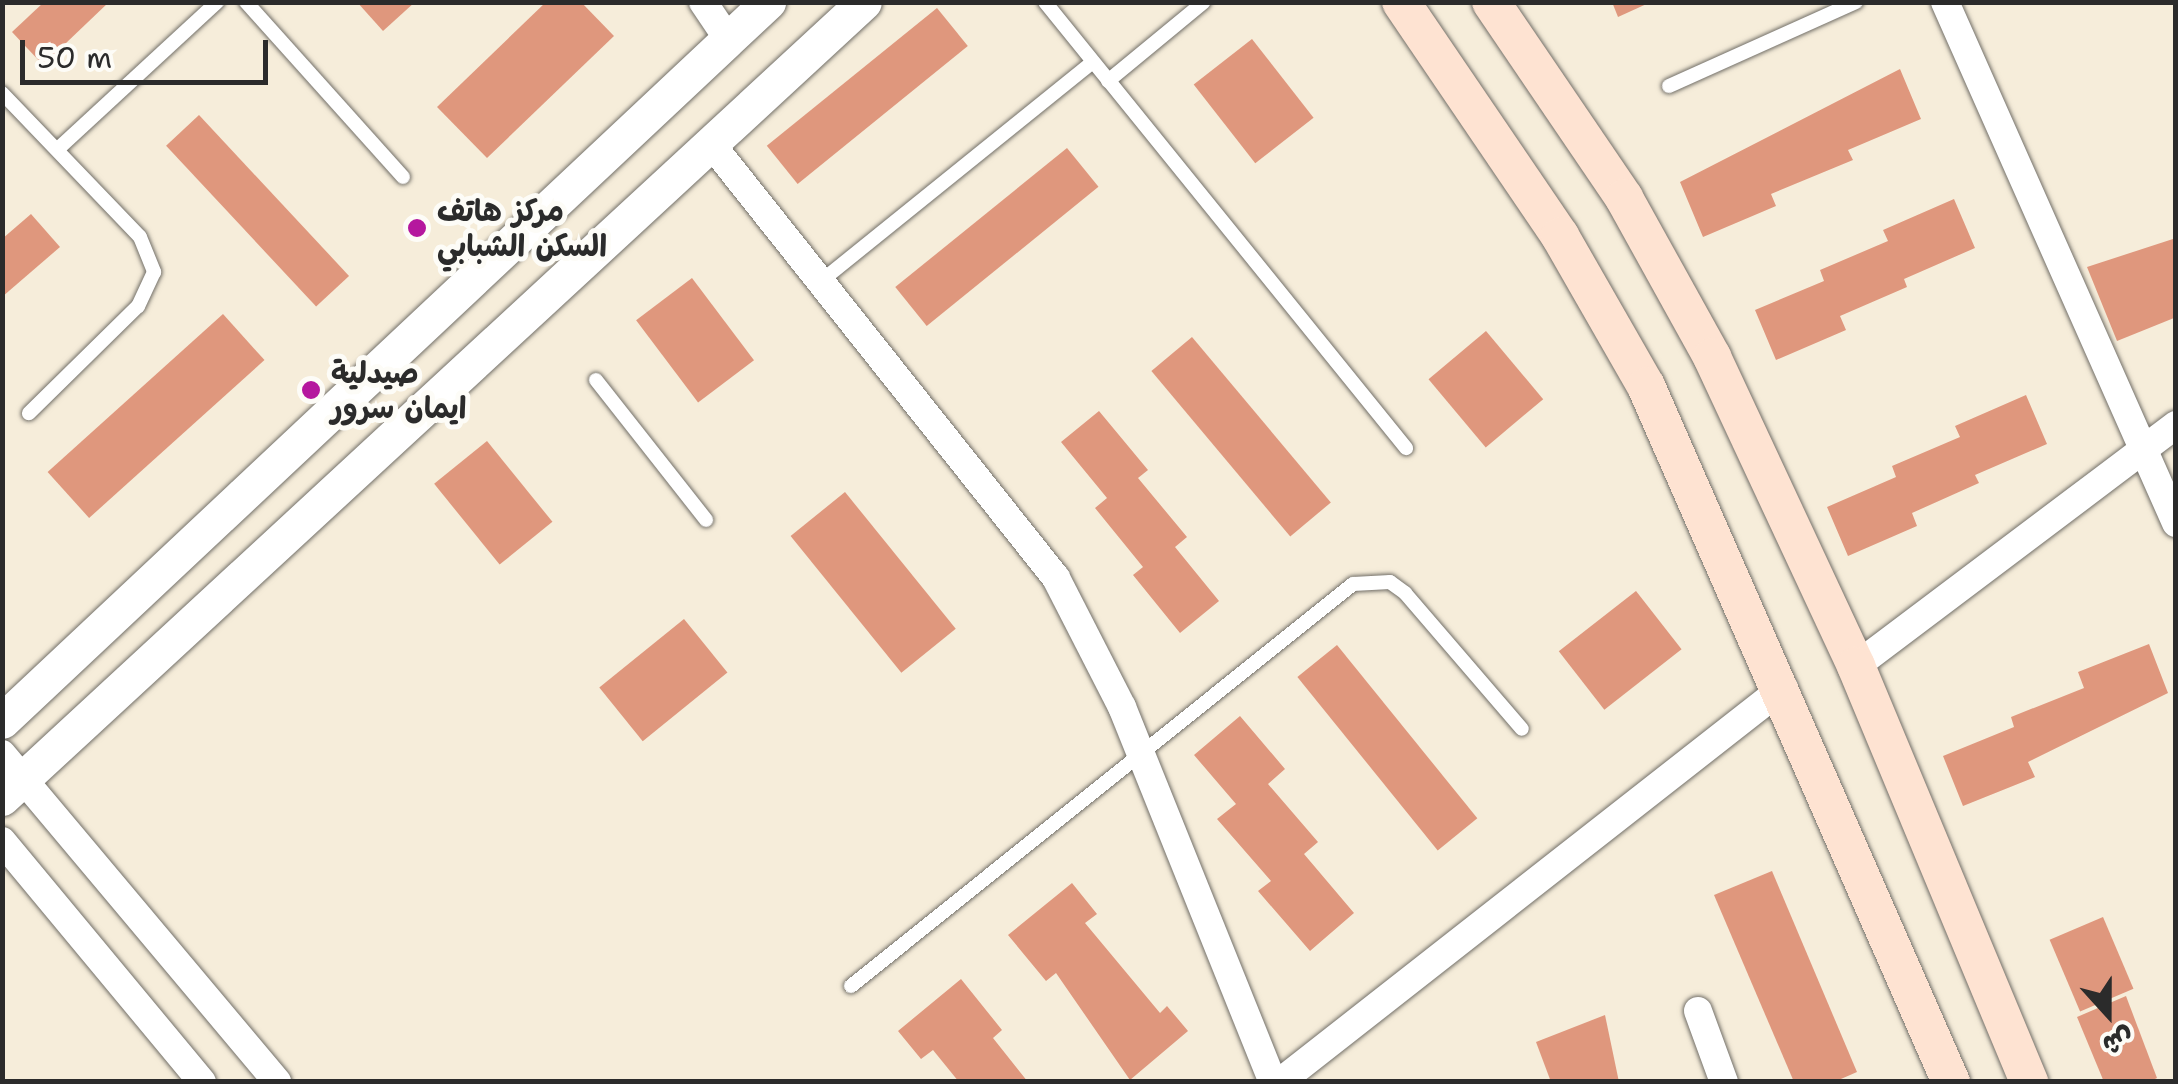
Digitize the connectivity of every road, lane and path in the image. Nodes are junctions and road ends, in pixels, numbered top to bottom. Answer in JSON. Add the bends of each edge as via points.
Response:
{"nodes":[{"id":1,"x":218,"y":2,"type":"edge"},
{"id":2,"x":246,"y":2,"type":"edge"},
{"id":3,"x":703,"y":2,"type":"edge"},
{"id":4,"x":768,"y":2,"type":"edge"},
{"id":5,"x":864,"y":2,"type":"edge"},
{"id":6,"x":1045,"y":2,"type":"edge"},
{"id":7,"x":1204,"y":2,"type":"edge"},
{"id":8,"x":1401,"y":2,"type":"edge"},
{"id":9,"x":1491,"y":2,"type":"edge"},
{"id":10,"x":1856,"y":2,"type":"edge"},
{"id":11,"x":1945,"y":2,"type":"edge"},
{"id":12,"x":728,"y":39,"type":"junction"},
{"id":13,"x":1093,"y":62,"type":"junction"},
{"id":14,"x":1108,"y":81,"type":"junction"},
{"id":15,"x":1669,"y":86,"type":"dead end"},
{"id":16,"x":2,"y":93,"type":"edge"},
{"id":17,"x":712,"y":145,"type":"junction"},
{"id":18,"x":60,"y":147,"type":"junction"},
{"id":19,"x":403,"y":176,"type":"dead end"},
{"id":20,"x":825,"y":278,"type":"junction"},
{"id":21,"x":596,"y":380,"type":"dead end"},
{"id":22,"x":28,"y":413,"type":"dead end"},
{"id":23,"x":2176,"y":425,"type":"edge"},
{"id":24,"x":1406,"y":448,"type":"dead end"},
{"id":25,"x":2142,"y":450,"type":"junction"},
{"id":26,"x":706,"y":520,"type":"dead end"},
{"id":27,"x":2176,"y":523,"type":"edge"},
{"id":28,"x":1856,"y":666,"type":"junction"},
{"id":29,"x":1784,"y":688,"type":"junction"},
{"id":30,"x":2,"y":721,"type":"edge"},
{"id":31,"x":1522,"y":729,"type":"dead end"},
{"id":32,"x":1139,"y":753,"type":"junction"},
{"id":33,"x":9,"y":776,"type":"edge"},
{"id":34,"x":2,"y":841,"type":"edge"},
{"id":35,"x":851,"y":986,"type":"dead end"},
{"id":36,"x":1698,"y":1012,"type":"dead end"},
{"id":37,"x":202,"y":1082,"type":"edge"},
{"id":38,"x":276,"y":1082,"type":"edge"},
{"id":39,"x":1272,"y":1082,"type":"edge"},
{"id":40,"x":1280,"y":1082,"type":"edge"},
{"id":41,"x":1724,"y":1082,"type":"edge"},
{"id":42,"x":1951,"y":1082,"type":"edge"},
{"id":43,"x":2030,"y":1082,"type":"edge"}],
"edges":[{"from":1,"to":18,"type":"lane"},
{"from":2,"to":19,"type":"lane"},
{"from":3,"to":12,"type":"street"},
{"from":4,"to":12,"type":"street"},
{"from":5,"to":17,"type":"street"},
{"from":6,"to":13,"type":"lane"},
{"from":7,"to":14,"type":"lane"},
{"from":8,"to":29,"type":"main road","via":[[1605,310]]},
{"from":9,"to":28,"type":"main road","via":[[1670,276]]},
{"from":10,"to":15,"type":"lane"},
{"from":11,"to":25,"type":"street"},
{"from":12,"to":30,"type":"street"},
{"from":13,"to":14,"type":"lane"},
{"from":13,"to":20,"type":"lane"},
{"from":14,"to":24,"type":"lane"},
{"from":16,"to":18,"type":"lane"},
{"from":17,"to":20,"type":"street"},
{"from":17,"to":33,"type":"street"},
{"from":18,"to":22,"type":"lane","via":[[140,237],[154,272],[138,306]]},
{"from":20,"to":32,"type":"street","via":[[1056,578]]},
{"from":21,"to":26,"type":"lane"},
{"from":23,"to":25,"type":"street"},
{"from":25,"to":27,"type":"street"},
{"from":25,"to":28,"type":"street"},
{"from":28,"to":43,"type":"main road"},
{"from":29,"to":40,"type":"street"},
{"from":29,"to":42,"type":"main road"},
{"from":31,"to":32,"type":"lane","via":[[1405,593],[1371,580],[1337,594]]},
{"from":32,"to":35,"type":"lane"},
{"from":32,"to":39,"type":"street"},
{"from":33,"to":38,"type":"street"},
{"from":34,"to":37,"type":"street"},
{"from":36,"to":41,"type":"street"}]}
